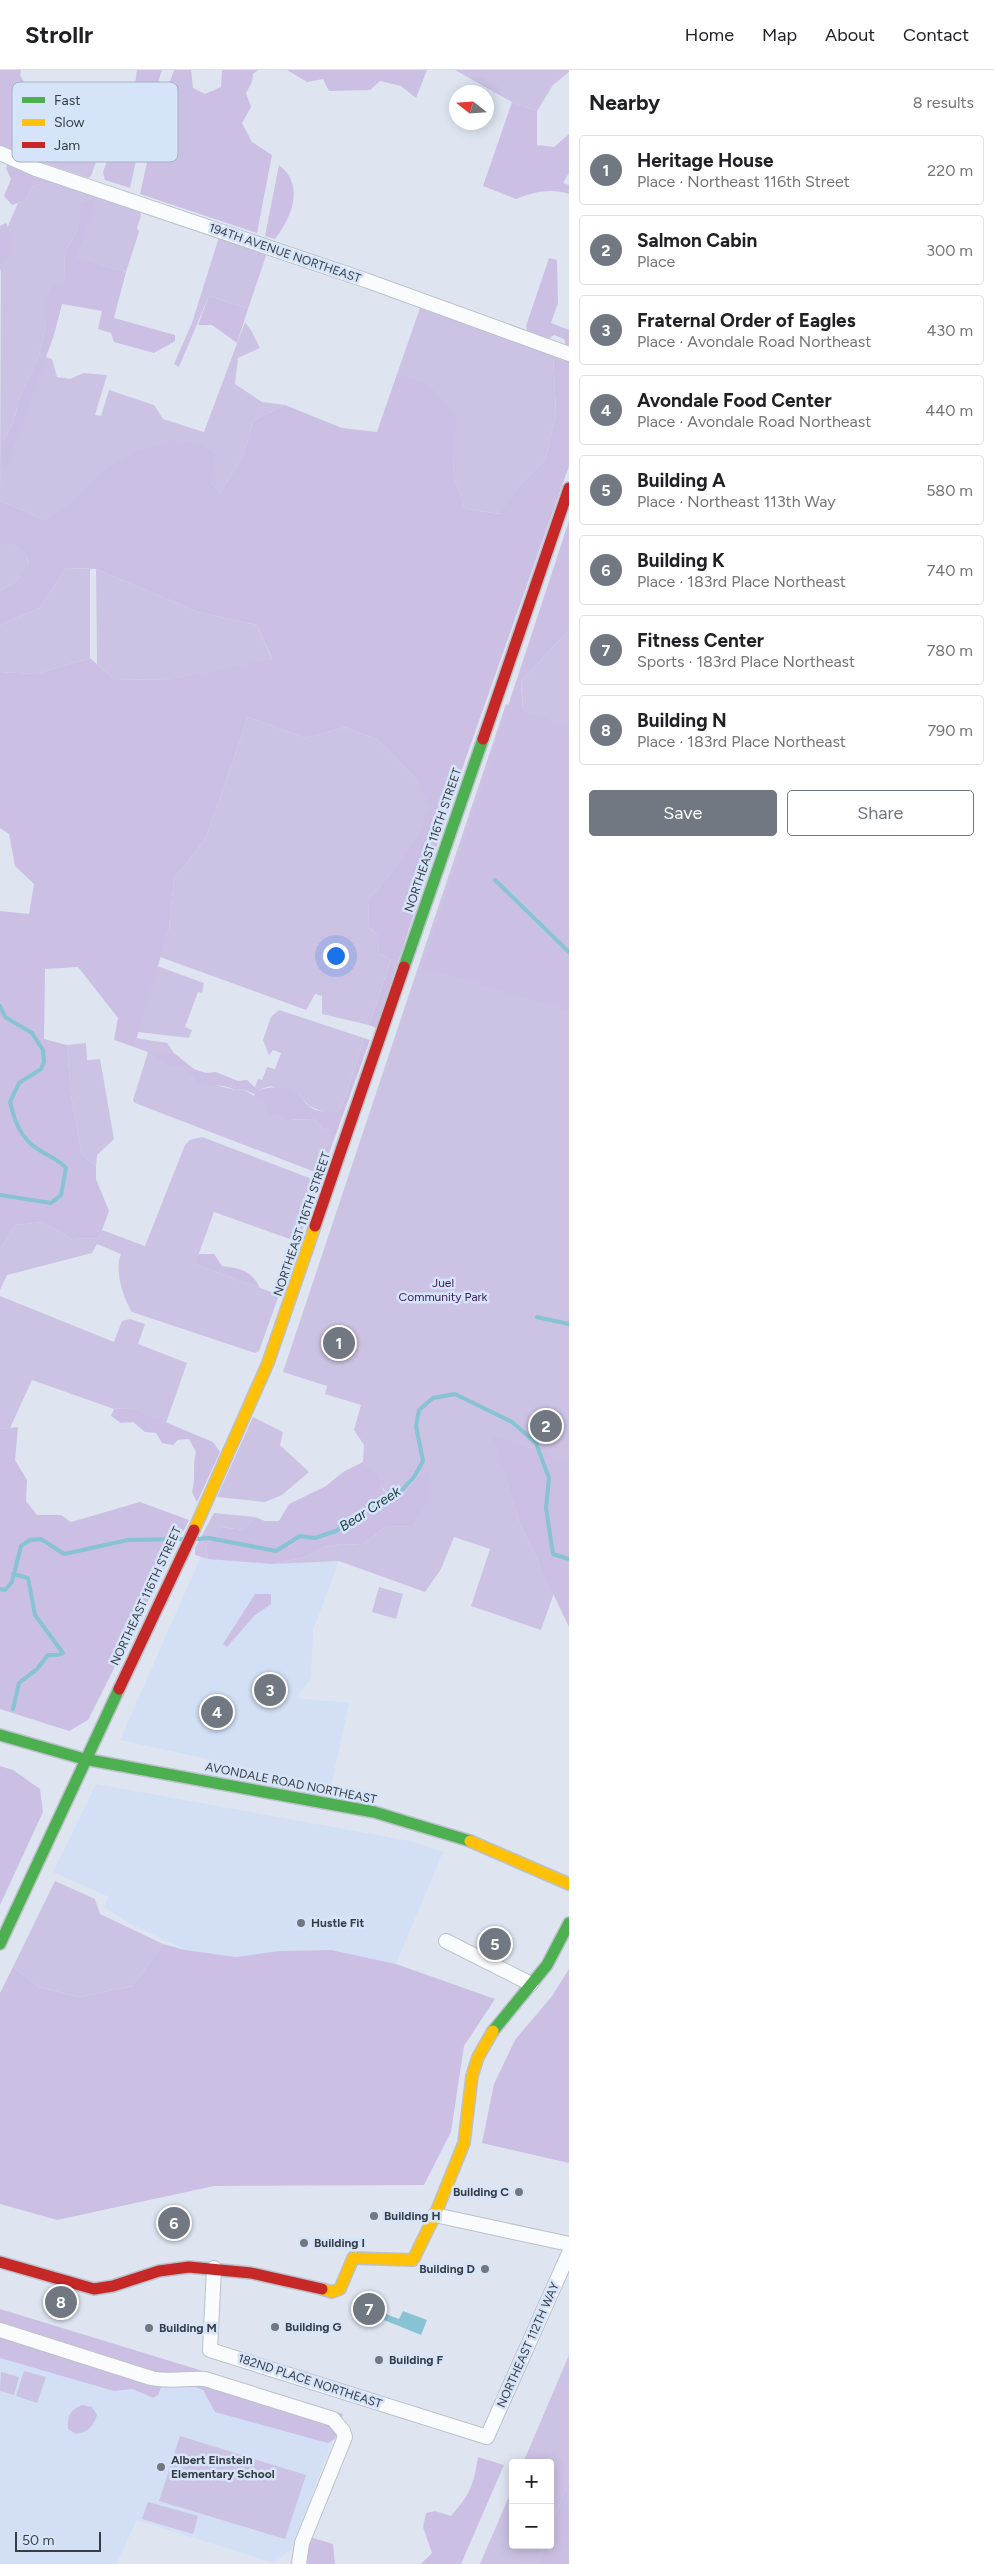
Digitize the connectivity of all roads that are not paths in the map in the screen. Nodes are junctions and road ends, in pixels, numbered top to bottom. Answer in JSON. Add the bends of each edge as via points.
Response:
{"nodes":[{"id":1,"x":0,"y":153,"type":"edge"},
{"id":2,"x":12,"y":158,"type":"edge"},
{"id":3,"x":20,"y":162,"type":"edge"},
{"id":4,"x":569,"y":354,"type":"edge"},
{"id":5,"x":569,"y":488,"type":"edge"},
{"id":6,"x":0,"y":1736,"type":"edge"},
{"id":7,"x":84,"y":1759,"type":"junction"},
{"id":8,"x":569,"y":1884,"type":"edge"},
{"id":9,"x":569,"y":1922,"type":"edge"},
{"id":10,"x":446,"y":1941,"type":"dead end"},
{"id":11,"x":0,"y":1944,"type":"edge"},
{"id":12,"x":531,"y":1984,"type":"junction"},
{"id":13,"x":435,"y":2215,"type":"junction"},
{"id":14,"x":569,"y":2244,"type":"edge"},
{"id":15,"x":569,"y":2253,"type":"edge"},
{"id":16,"x":0,"y":2262,"type":"edge"},
{"id":17,"x":214,"y":2268,"type":"junction"},
{"id":18,"x":0,"y":2330,"type":"edge"},
{"id":19,"x":487,"y":2437,"type":"joint"},
{"id":20,"x":299,"y":2564,"type":"edge"}],
"edges":[{"from":1,"to":2,"type":"street","name":"194TH AVENUE NORTHEAST"},
{"from":3,"to":4,"type":"street","name":"194TH AVENUE NORTHEAST","via":[[368,281]]},
{"from":5,"to":7,"type":"street","name":"NORTHEAST 116TH STREET","via":[[271,1354]]},
{"from":6,"to":7,"type":"street","name":"AVONDALE ROAD NORTHEAST"},
{"from":7,"to":8,"type":"street","name":"AVONDALE ROAD NORTHEAST","via":[[374,1812],[474,1842]]},
{"from":7,"to":11,"type":"street","name":"NORTHEAST 116TH STREET"},
{"from":9,"to":12,"type":"street","via":[[547,1965]]},
{"from":10,"to":12,"type":"street"},
{"from":12,"to":13,"type":"street","via":[[497,2025],[478,2057],[472,2076],[464,2143]]},
{"from":13,"to":14,"type":"street"},
{"from":13,"to":17,"type":"street","via":[[413,2260],[353,2258],[340,2289],[332,2292],[253,2272]]},
{"from":15,"to":19,"type":"street","name":"NORTHEAST 112TH WAY"},
{"from":16,"to":17,"type":"street","via":[[94,2289],[109,2288],[168,2269]]},
{"from":17,"to":19,"type":"street","name":"182ND PLACE NORTHEAST","via":[[210,2350]]},
{"from":18,"to":20,"type":"street","via":[[166,2382],[205,2379],[333,2420],[345,2437],[302,2543]]}]}
